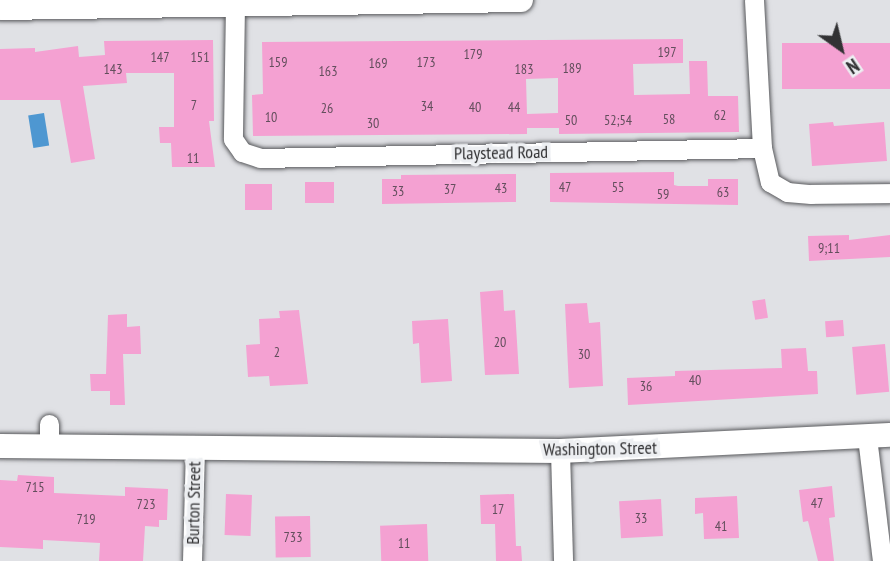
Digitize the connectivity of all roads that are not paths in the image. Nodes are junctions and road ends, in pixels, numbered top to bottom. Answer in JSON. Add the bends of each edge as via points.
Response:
{"nodes":[{"id":1,"x":462,"y":0,"type":"edge"},
{"id":2,"x":521,"y":0,"type":"edge"},
{"id":3,"x":754,"y":0,"type":"edge"},
{"id":4,"x":265,"y":1,"type":"edge"},
{"id":5,"x":235,"y":5,"type":"junction"},
{"id":6,"x":0,"y":8,"type":"edge"},
{"id":7,"x":761,"y":148,"type":"junction"},
{"id":8,"x":890,"y":193,"type":"edge"},
{"id":9,"x":878,"y":436,"type":"edge"},
{"id":10,"x":195,"y":445,"type":"junction"},
{"id":11,"x":0,"y":446,"type":"edge"},
{"id":12,"x":560,"y":451,"type":"junction"},
{"id":13,"x":192,"y":561,"type":"edge"},
{"id":14,"x":563,"y":561,"type":"edge"},
{"id":15,"x":882,"y":561,"type":"edge"}],
"edges":[{"from":1,"to":2,"type":"main road"},
{"from":1,"to":4,"type":"main road"},
{"from":3,"to":7,"type":"street"},
{"from":4,"to":5,"type":"main road"},
{"from":5,"to":6,"type":"main road"},
{"from":5,"to":7,"type":"street","name":"Playstead Road","via":[[233,139],[242,152],[260,158]]},
{"from":7,"to":8,"type":"street","via":[[770,182],[787,192]]},
{"from":9,"to":12,"type":"main road","name":"Washington Street"},
{"from":9,"to":15,"type":"street"},
{"from":10,"to":11,"type":"main road","name":"Washington Street","via":[[49,434]]},
{"from":10,"to":12,"type":"main road","name":"Washington Street"},
{"from":10,"to":13,"type":"street","name":"Burton Street"},
{"from":12,"to":14,"type":"street"}]}
